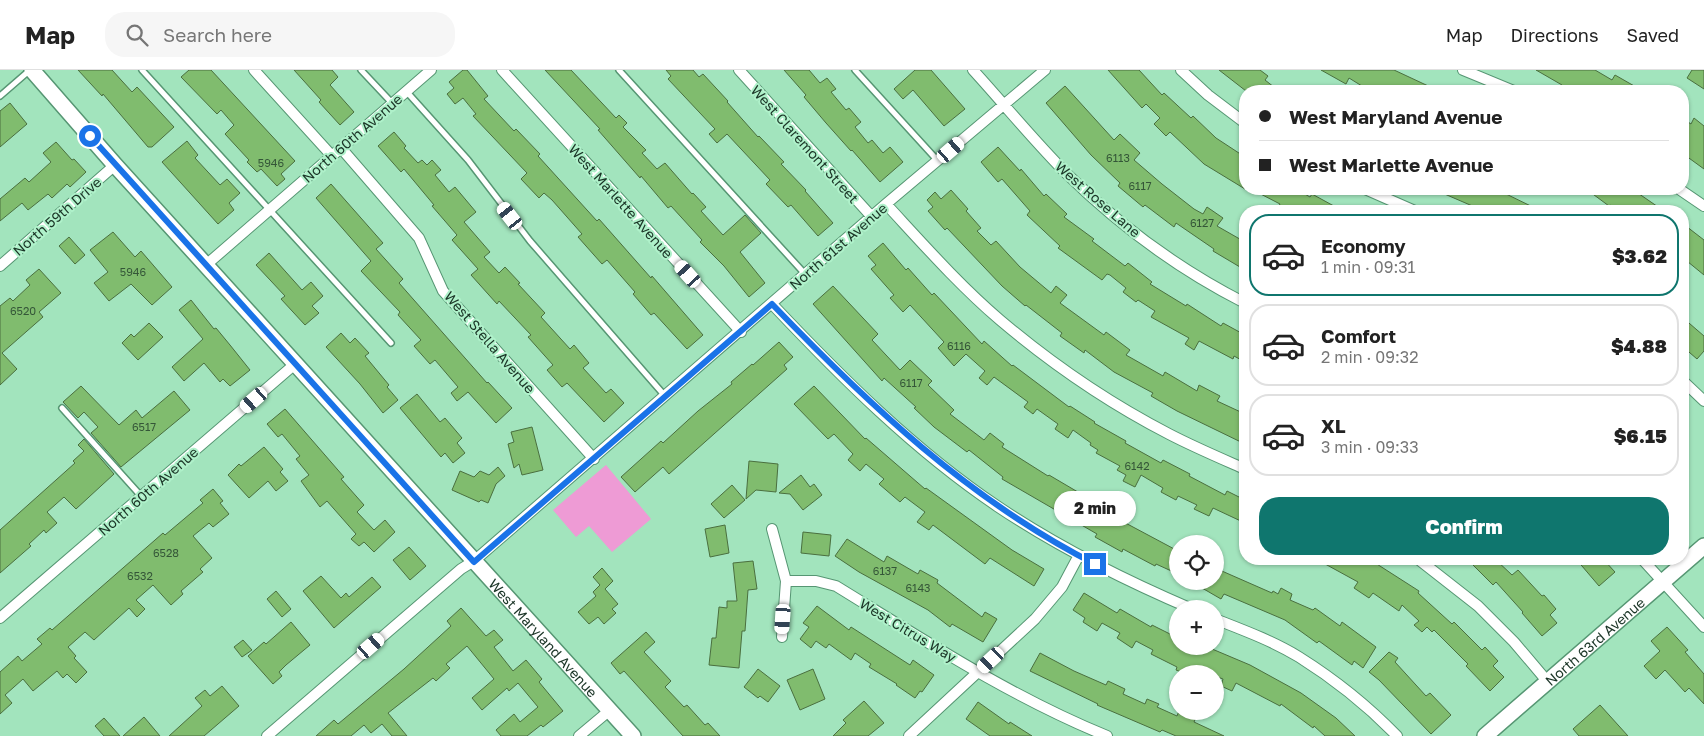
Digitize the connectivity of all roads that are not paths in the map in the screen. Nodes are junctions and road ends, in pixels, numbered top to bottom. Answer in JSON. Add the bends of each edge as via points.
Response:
{"nodes":[{"id":1,"x":142,"y":70,"type":"edge"},
{"id":2,"x":254,"y":70,"type":"edge"},
{"id":3,"x":361,"y":70,"type":"edge"},
{"id":4,"x":430,"y":70,"type":"edge"},
{"id":5,"x":502,"y":70,"type":"edge"},
{"id":6,"x":619,"y":70,"type":"edge"},
{"id":7,"x":739,"y":70,"type":"edge"},
{"id":8,"x":855,"y":70,"type":"edge"},
{"id":9,"x":973,"y":70,"type":"edge"},
{"id":10,"x":1045,"y":70,"type":"edge"},
{"id":11,"x":1181,"y":70,"type":"edge"},
{"id":12,"x":1463,"y":70,"type":"edge"},
{"id":13,"x":37,"y":72,"type":"edge"},
{"id":14,"x":1499,"y":85,"type":"edge"},
{"id":15,"x":406,"y":91,"type":"junction"},
{"id":16,"x":0,"y":96,"type":"edge"},
{"id":17,"x":392,"y":103,"type":"junction"},
{"id":18,"x":1004,"y":105,"type":"junction"},
{"id":19,"x":1239,"y":118,"type":"edge"},
{"id":20,"x":341,"y":148,"type":"junction"},
{"id":21,"x":332,"y":156,"type":"junction"},
{"id":22,"x":938,"y":162,"type":"junction"},
{"id":23,"x":115,"y":165,"type":"junction"},
{"id":24,"x":1379,"y":195,"type":"edge"},
{"id":25,"x":1688,"y":195,"type":"edge"},
{"id":26,"x":886,"y":204,"type":"junction"},
{"id":27,"x":1402,"y":205,"type":"edge"},
{"id":28,"x":1704,"y":206,"type":"edge"},
{"id":29,"x":269,"y":210,"type":"junction"},
{"id":30,"x":872,"y":217,"type":"junction"},
{"id":31,"x":206,"y":265,"type":"junction"},
{"id":32,"x":0,"y":266,"type":"edge"},
{"id":33,"x":806,"y":274,"type":"junction"},
{"id":34,"x":1239,"y":299,"type":"edge"},
{"id":35,"x":772,"y":304,"type":"junction"},
{"id":36,"x":740,"y":332,"type":"junction"},
{"id":37,"x":391,"y":343,"type":"dead end"},
{"id":38,"x":295,"y":364,"type":"junction"},
{"id":39,"x":1689,"y":387,"type":"edge"},
{"id":40,"x":665,"y":396,"type":"junction"},
{"id":41,"x":1704,"y":402,"type":"edge"},
{"id":42,"x":62,"y":408,"type":"dead end"},
{"id":43,"x":594,"y":459,"type":"junction"},
{"id":44,"x":1239,"y":466,"type":"edge"},
{"id":45,"x":142,"y":496,"type":"junction"},
{"id":46,"x":772,"y":529,"type":"dead end"},
{"id":47,"x":1704,"y":546,"type":"edge"},
{"id":48,"x":1079,"y":556,"type":"junction"},
{"id":49,"x":1689,"y":559,"type":"edge"},
{"id":50,"x":474,"y":562,"type":"junction"},
{"id":51,"x":1426,"y":565,"type":"edge"},
{"id":52,"x":1647,"y":565,"type":"edge"},
{"id":53,"x":1682,"y":565,"type":"edge"},
{"id":54,"x":786,"y":581,"type":"junction"},
{"id":55,"x":1663,"y":582,"type":"junction"},
{"id":56,"x":1171,"y":600,"type":"edge"},
{"id":57,"x":0,"y":618,"type":"edge"},
{"id":58,"x":1224,"y":623,"type":"edge"},
{"id":59,"x":1704,"y":627,"type":"edge"},
{"id":60,"x":782,"y":637,"type":"dead end"},
{"id":61,"x":978,"y":673,"type":"junction"},
{"id":62,"x":1547,"y":680,"type":"junction"},
{"id":63,"x":610,"y":710,"type":"junction"},
{"id":64,"x":267,"y":736,"type":"edge"},
{"id":65,"x":579,"y":736,"type":"edge"},
{"id":66,"x":633,"y":736,"type":"edge"},
{"id":67,"x":909,"y":736,"type":"edge"},
{"id":68,"x":1107,"y":736,"type":"edge"},
{"id":69,"x":1397,"y":736,"type":"edge"},
{"id":70,"x":1485,"y":736,"type":"edge"}],
"edges":[{"from":1,"to":29,"type":"lane"},
{"from":2,"to":21,"type":"street"},
{"from":3,"to":17,"type":"lane"},
{"from":4,"to":15,"type":"street","name":"North 60th Avenue"},
{"from":5,"to":36,"type":"street","name":"West Marlette Avenue"},
{"from":6,"to":33,"type":"lane"},
{"from":7,"to":30,"type":"street","name":"West Claremont Street"},
{"from":8,"to":22,"type":"lane"},
{"from":9,"to":18,"type":"street","name":"West Rose Lane"},
{"from":10,"to":18,"type":"street","name":"North 61st Avenue"},
{"from":11,"to":19,"type":"street"},
{"from":12,"to":14,"type":"street"},
{"from":13,"to":16,"type":"lane"},
{"from":13,"to":23,"type":"street","name":"West Maryland Avenue"},
{"from":15,"to":17,"type":"street","name":"North 60th Avenue"},
{"from":15,"to":40,"type":"lane","via":[[468,160],[530,242]]},
{"from":17,"to":20,"type":"street","name":"North 60th Avenue"},
{"from":18,"to":22,"type":"street","name":"North 61st Avenue"},
{"from":18,"to":34,"type":"street","name":"West Rose Lane","via":[[1066,173],[1107,211],[1182,266]]},
{"from":20,"to":21,"type":"street","name":"North 60th Avenue"},
{"from":20,"to":43,"type":"street","name":"West Stella Avenue","via":[[419,238],[443,291]]},
{"from":21,"to":29,"type":"street","name":"North 60th Avenue"},
{"from":22,"to":26,"type":"street","name":"North 61st Avenue"},
{"from":23,"to":31,"type":"street","name":"West Maryland Avenue"},
{"from":23,"to":32,"type":"street","name":"North 59th Drive"},
{"from":24,"to":27,"type":"street"},
{"from":25,"to":28,"type":"street"},
{"from":26,"to":30,"type":"street","name":"North 61st Avenue"},
{"from":26,"to":44,"type":"street","via":[[957,280],[1000,320],[1058,366],[1170,435]]},
{"from":29,"to":31,"type":"street","name":"North 60th Avenue"},
{"from":29,"to":37,"type":"lane"},
{"from":30,"to":33,"type":"street","name":"North 61st Avenue"},
{"from":31,"to":38,"type":"street","name":"West Maryland Avenue"},
{"from":33,"to":35,"type":"street","name":"North 61st Avenue"},
{"from":35,"to":36,"type":"street","name":"North 61st Avenue"},
{"from":35,"to":48,"type":"street","via":[[860,393],[946,468],[997,506]]},
{"from":36,"to":40,"type":"street","name":"North 61st Avenue"},
{"from":38,"to":45,"type":"street","name":"North 60th Avenue"},
{"from":38,"to":50,"type":"street","name":"West Maryland Avenue"},
{"from":39,"to":41,"type":"street"},
{"from":40,"to":43,"type":"street","name":"North 61st Avenue"},
{"from":42,"to":45,"type":"lane"},
{"from":43,"to":50,"type":"street","name":"North 61st Avenue"},
{"from":45,"to":57,"type":"street","name":"North 60th Avenue"},
{"from":46,"to":54,"type":"street"},
{"from":47,"to":49,"type":"street","name":"North 63rd Avenue"},
{"from":48,"to":56,"type":"street"},
{"from":48,"to":61,"type":"street","via":[[1049,604]]},
{"from":50,"to":63,"type":"street","name":"West Maryland Avenue"},
{"from":50,"to":64,"type":"street","name":"North 61st Avenue","via":[[461,569]]},
{"from":51,"to":62,"type":"street","via":[[1478,606]]},
{"from":52,"to":55,"type":"street"},
{"from":53,"to":55,"type":"street","name":"North 63rd Avenue"},
{"from":54,"to":60,"type":"street"},
{"from":54,"to":61,"type":"street","name":"West Citrus Way","via":[[816,581],[836,586]]},
{"from":55,"to":59,"type":"street"},
{"from":55,"to":62,"type":"street","name":"North 63rd Avenue"},
{"from":58,"to":69,"type":"street","via":[[1297,656],[1337,683]]},
{"from":61,"to":67,"type":"street"},
{"from":61,"to":68,"type":"street","name":"West Citrus Way","via":[[1070,721]]},
{"from":62,"to":70,"type":"street","name":"North 63rd Avenue"},
{"from":63,"to":65,"type":"street"},
{"from":63,"to":66,"type":"street","name":"West Maryland Avenue"}]}
